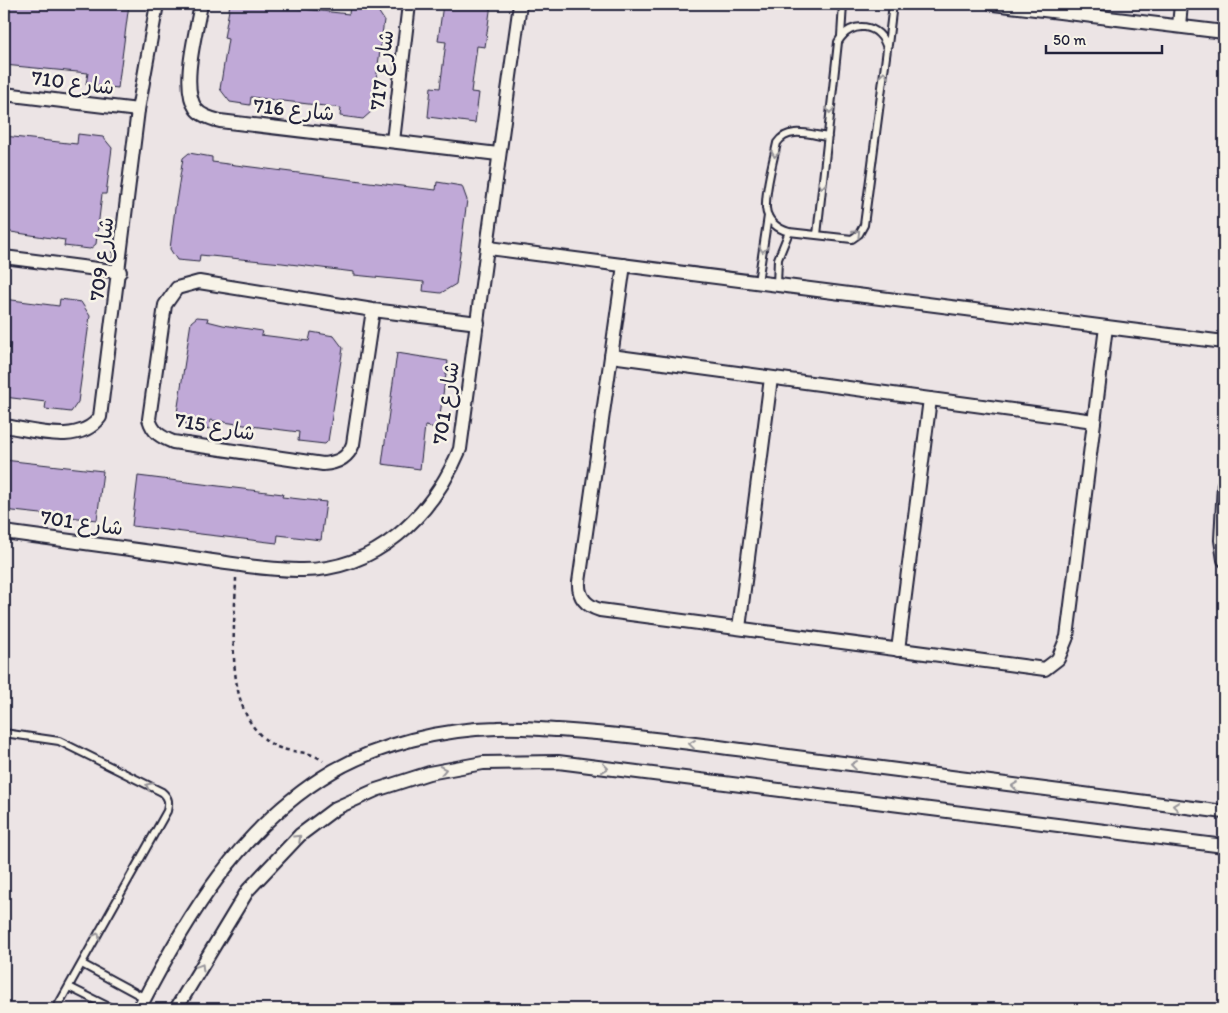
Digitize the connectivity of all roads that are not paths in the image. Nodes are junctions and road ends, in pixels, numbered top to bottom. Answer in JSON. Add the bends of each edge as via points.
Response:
{"nodes":[{"id":1,"x":157,"y":4,"type":"edge"},
{"id":2,"x":201,"y":4,"type":"edge"},
{"id":3,"x":409,"y":4,"type":"edge"},
{"id":4,"x":520,"y":4,"type":"edge"},
{"id":5,"x":843,"y":4,"type":"edge"},
{"id":6,"x":893,"y":4,"type":"edge"},
{"id":7,"x":993,"y":4,"type":"edge"},
{"id":8,"x":1181,"y":4,"type":"edge"},
{"id":9,"x":1179,"y":26,"type":"junction"},
{"id":10,"x":1224,"y":32,"type":"edge"},
{"id":11,"x":841,"y":36,"type":"junction"},
{"id":12,"x":888,"y":49,"type":"junction"},
{"id":13,"x":4,"y":94,"type":"edge"},
{"id":14,"x":138,"y":110,"type":"junction"},
{"id":15,"x":828,"y":137,"type":"junction"},
{"id":16,"x":394,"y":141,"type":"junction"},
{"id":17,"x":498,"y":154,"type":"junction"},
{"id":18,"x":768,"y":216,"type":"junction"},
{"id":19,"x":789,"y":232,"type":"junction"},
{"id":20,"x":816,"y":235,"type":"junction"},
{"id":21,"x":489,"y":248,"type":"junction"},
{"id":22,"x":4,"y":257,"type":"edge"},
{"id":23,"x":624,"y":265,"type":"junction"},
{"id":24,"x":120,"y":272,"type":"junction"},
{"id":25,"x":758,"y":282,"type":"junction"},
{"id":26,"x":777,"y":285,"type":"junction"},
{"id":27,"x":373,"y":310,"type":"junction"},
{"id":28,"x":478,"y":322,"type":"junction"},
{"id":29,"x":1106,"y":327,"type":"junction"},
{"id":30,"x":1224,"y":342,"type":"edge"},
{"id":31,"x":611,"y":356,"type":"junction"},
{"id":32,"x":771,"y":378,"type":"junction"},
{"id":33,"x":930,"y":399,"type":"junction"},
{"id":34,"x":1094,"y":421,"type":"junction"},
{"id":35,"x":4,"y":426,"type":"edge"},
{"id":36,"x":1224,"y":484,"type":"edge"},
{"id":37,"x":4,"y":532,"type":"edge"},
{"id":38,"x":1224,"y":560,"type":"edge"},
{"id":39,"x":739,"y":628,"type":"junction"},
{"id":40,"x":898,"y":650,"type":"junction"},
{"id":41,"x":4,"y":733,"type":"edge"},
{"id":42,"x":1224,"y":812,"type":"edge"},
{"id":43,"x":1224,"y":846,"type":"edge"},
{"id":44,"x":82,"y":964,"type":"junction"},
{"id":45,"x":69,"y":987,"type":"junction"},
{"id":46,"x":142,"y":1004,"type":"edge"},
{"id":47,"x":56,"y":1009,"type":"edge"},
{"id":48,"x":113,"y":1009,"type":"edge"},
{"id":49,"x":176,"y":1009,"type":"edge"}],
"edges":[{"from":1,"to":14,"type":"street","name":"شارع 709"},
{"from":2,"to":16,"type":"street","name":"شارع 716","via":[[189,83],[196,109],[208,118]]},
{"from":3,"to":16,"type":"street","name":"شارع 717"},
{"from":4,"to":17,"type":"street","name":"شارع 701"},
{"from":5,"to":11,"type":"lane"},
{"from":6,"to":12,"type":"lane"},
{"from":7,"to":9,"type":"street"},
{"from":8,"to":9,"type":"street"},
{"from":9,"to":10,"type":"street"},
{"from":11,"to":12,"type":"lane","via":[[854,27],[869,27],[881,35]]},
{"from":11,"to":15,"type":"lane","one_way":true},
{"from":20,"to":12,"type":"lane","one_way":true,"via":[[852,239],[860,234],[864,225]]},
{"from":13,"to":14,"type":"street","name":"شارع 710"},
{"from":14,"to":24,"type":"street","name":"شارع 709"},
{"from":15,"to":18,"type":"lane","one_way":true,"via":[[789,133],[776,143],[766,209]]},
{"from":15,"to":20,"type":"lane","one_way":true},
{"from":16,"to":17,"type":"street","name":"شارع 716"},
{"from":17,"to":21,"type":"street","name":"شارع 701"},
{"from":18,"to":19,"type":"lane","via":[[776,226]]},
{"from":18,"to":25,"type":"lane","one_way":true},
{"from":19,"to":20,"type":"lane"},
{"from":19,"to":26,"type":"lane","via":[[778,260]]},
{"from":21,"to":23,"type":"street"},
{"from":21,"to":28,"type":"street","name":"شارع 701"},
{"from":22,"to":24,"type":"street"},
{"from":23,"to":25,"type":"street"},
{"from":23,"to":31,"type":"street"},
{"from":24,"to":35,"type":"street","name":"شارع 709","via":[[102,409],[95,425],[69,434]]},
{"from":25,"to":26,"type":"street"},
{"from":26,"to":29,"type":"street"},
{"from":27,"to":27,"type":"street","name":"شارع 715","via":[[199,282],[177,288],[165,305],[149,419],[151,426],[156,434],[173,442],[323,464],[342,460],[353,444]]},
{"from":27,"to":28,"type":"street","name":"شارع 715"},
{"from":28,"to":37,"type":"street","name":"شارع 701","via":[[460,449],[449,476],[414,522],[378,550],[354,561],[299,570]]},
{"from":29,"to":30,"type":"street"},
{"from":29,"to":34,"type":"street"},
{"from":31,"to":32,"type":"street"},
{"from":31,"to":39,"type":"street","via":[[578,582],[580,594],[593,608]]},
{"from":32,"to":33,"type":"street"},
{"from":32,"to":39,"type":"street"},
{"from":33,"to":34,"type":"street"},
{"from":33,"to":40,"type":"street"},
{"from":34,"to":40,"type":"street","via":[[1067,637],[1058,659],[1045,669]]},
{"from":36,"to":38,"type":"street","via":[[1221,540]]},
{"from":39,"to":40,"type":"street"},
{"from":44,"to":41,"type":"lane","one_way":true,"via":[[168,812],[168,796],[59,741]]},
{"from":42,"to":46,"type":"street","one_way":true,"via":[[605,733],[497,728],[420,738],[381,750],[334,771],[272,818],[222,871],[176,939]]},
{"from":49,"to":43,"type":"street","one_way":true,"via":[[248,890],[300,835],[336,808],[376,790],[429,773],[483,763],[558,762]]},
{"from":44,"to":45,"type":"lane"},
{"from":44,"to":46,"type":"lane"},
{"from":45,"to":47,"type":"lane"},
{"from":45,"to":48,"type":"lane"}]}
